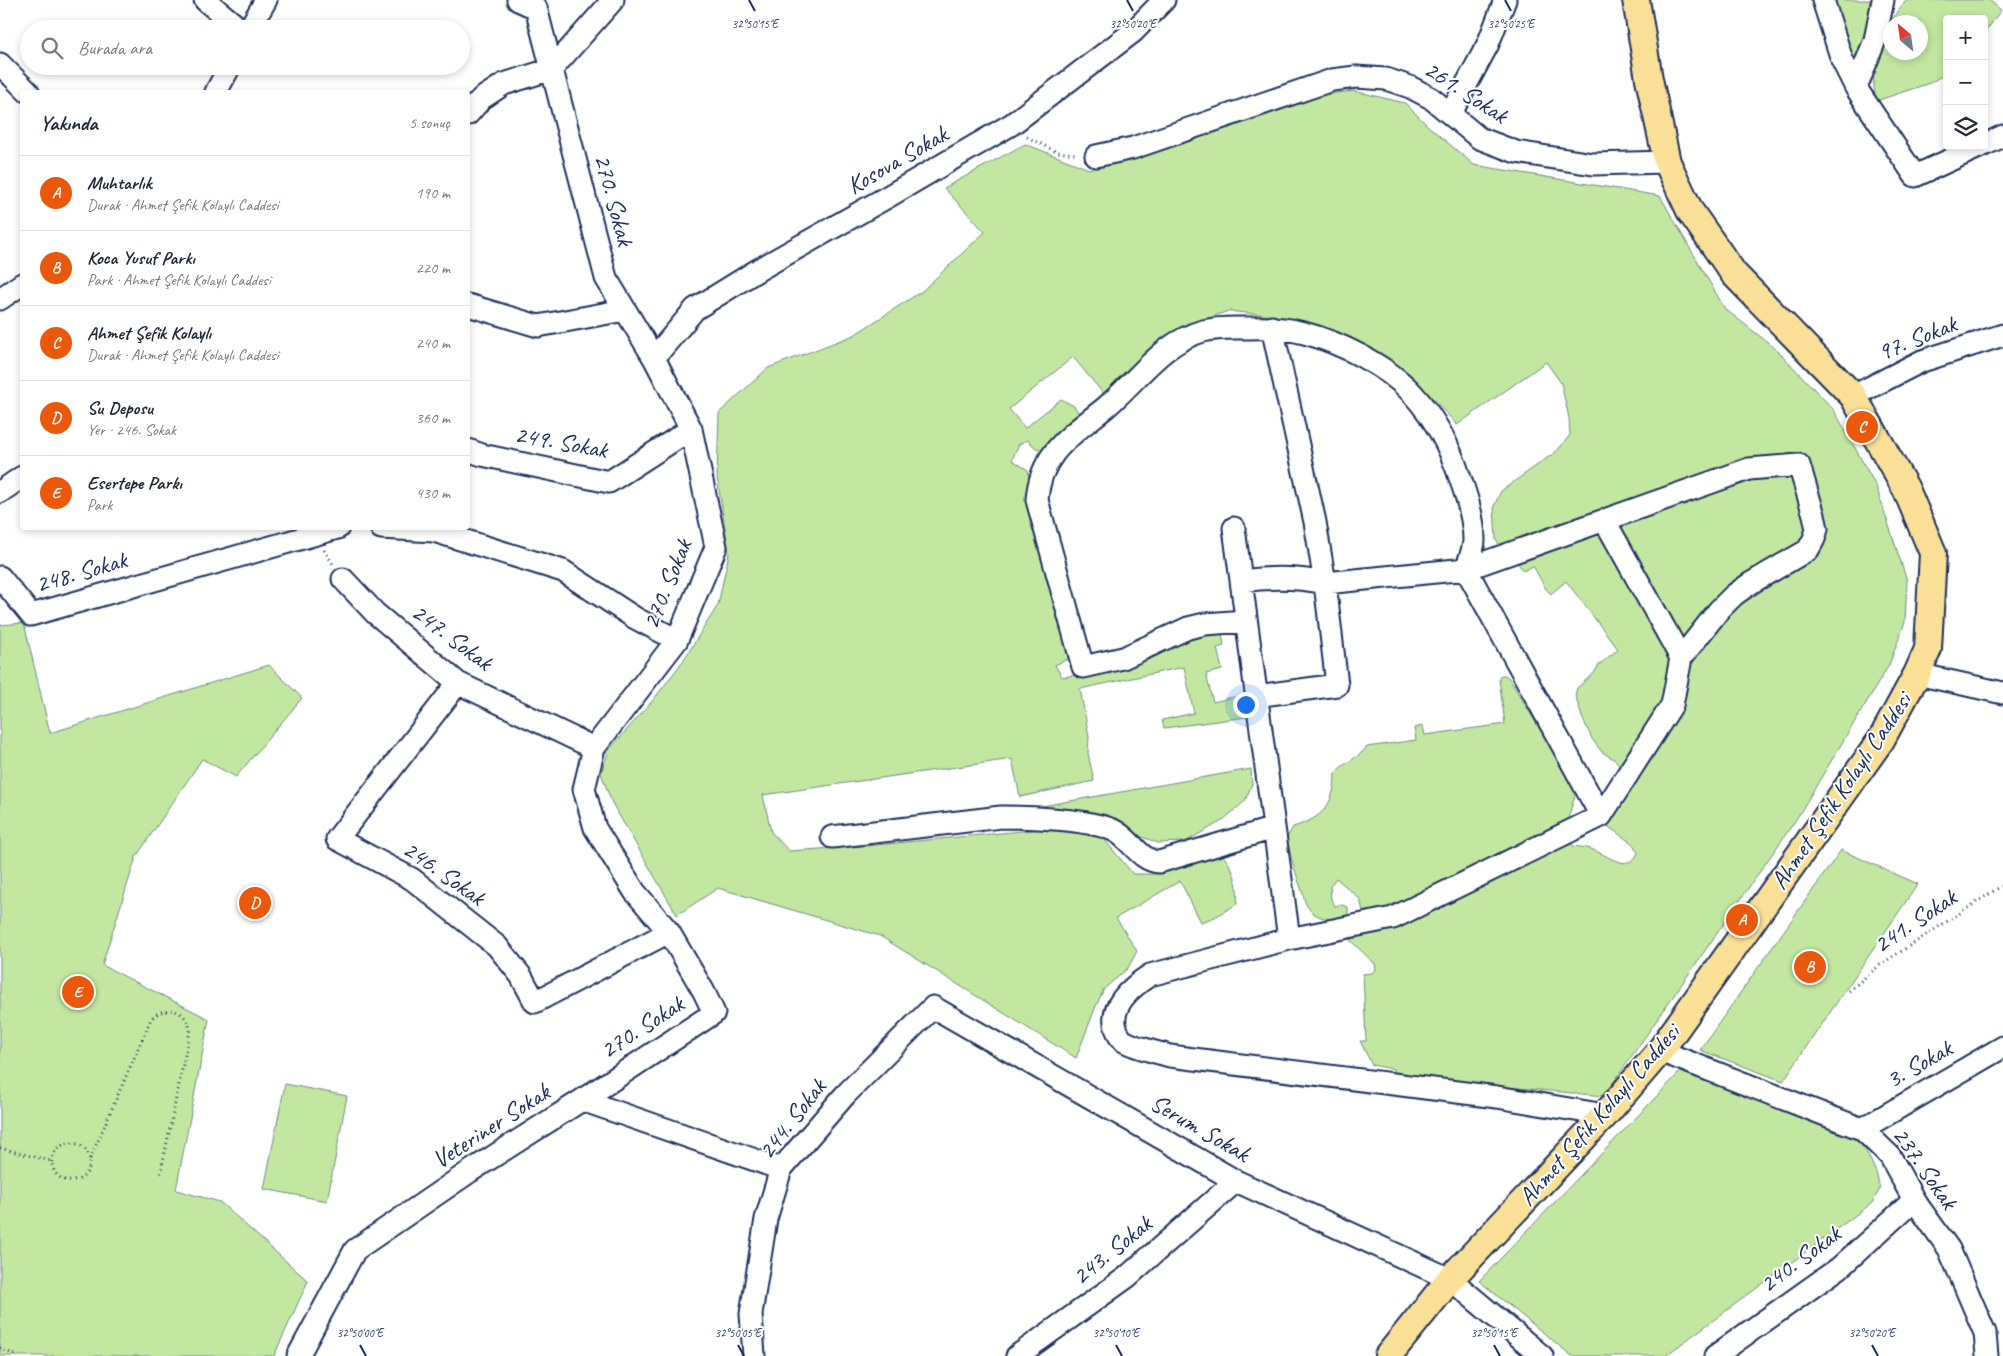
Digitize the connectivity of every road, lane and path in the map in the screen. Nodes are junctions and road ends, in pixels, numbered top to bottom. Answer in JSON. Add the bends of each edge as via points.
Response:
{"nodes":[{"id":1,"x":204,"y":0,"type":"edge"},
{"id":2,"x":266,"y":0,"type":"edge"},
{"id":3,"x":518,"y":0,"type":"edge"},
{"id":4,"x":613,"y":0,"type":"edge"},
{"id":5,"x":1164,"y":0,"type":"edge"},
{"id":6,"x":1505,"y":0,"type":"edge"},
{"id":7,"x":1636,"y":0,"type":"edge"},
{"id":8,"x":1823,"y":0,"type":"edge"},
{"id":9,"x":1884,"y":0,"type":"edge"},
{"id":10,"x":229,"y":20,"type":"edge"},
{"id":11,"x":254,"y":20,"type":"edge"},
{"id":12,"x":0,"y":64,"type":"edge"},
{"id":13,"x":552,"y":69,"type":"junction"},
{"id":14,"x":225,"y":75,"type":"edge"},
{"id":15,"x":1856,"y":88,"type":"junction"},
{"id":16,"x":26,"y":90,"type":"edge"},
{"id":17,"x":217,"y":90,"type":"edge"},
{"id":18,"x":470,"y":112,"type":"edge"},
{"id":19,"x":1451,"y":113,"type":"junction"},
{"id":20,"x":1012,"y":124,"type":"junction"},
{"id":21,"x":2003,"y":136,"type":"edge"},
{"id":22,"x":1988,"y":144,"type":"edge"},
{"id":23,"x":1974,"y":150,"type":"edge"},
{"id":24,"x":1096,"y":156,"type":"joint"},
{"id":25,"x":1666,"y":162,"type":"junction"},
{"id":26,"x":20,"y":285,"type":"edge"},
{"id":27,"x":0,"y":299,"type":"edge"},
{"id":28,"x":470,"y":306,"type":"edge"},
{"id":29,"x":625,"y":310,"type":"junction"},
{"id":30,"x":1272,"y":327,"type":"junction"},
{"id":31,"x":2003,"y":335,"type":"edge"},
{"id":32,"x":654,"y":358,"type":"junction"},
{"id":33,"x":1852,"y":396,"type":"junction"},
{"id":34,"x":691,"y":429,"type":"junction"},
{"id":35,"x":470,"y":451,"type":"edge"},
{"id":36,"x":20,"y":478,"type":"edge"},
{"id":37,"x":0,"y":492,"type":"edge"},
{"id":38,"x":1605,"y":521,"type":"junction"},
{"id":39,"x":1234,"y":528,"type":"dead end"},
{"id":40,"x":331,"y":530,"type":"edge"},
{"id":41,"x":416,"y":530,"type":"edge"},
{"id":42,"x":313,"y":535,"type":"junction"},
{"id":43,"x":1466,"y":569,"type":"junction"},
{"id":44,"x":0,"y":577,"type":"edge"},
{"id":45,"x":343,"y":579,"type":"joint"},
{"id":46,"x":1241,"y":581,"type":"junction"},
{"id":47,"x":1325,"y":583,"type":"junction"},
{"id":48,"x":1245,"y":620,"type":"junction"},
{"id":49,"x":677,"y":640,"type":"junction"},
{"id":50,"x":1681,"y":658,"type":"junction"},
{"id":51,"x":1917,"y":674,"type":"junction"},
{"id":52,"x":458,"y":683,"type":"junction"},
{"id":53,"x":2003,"y":693,"type":"edge"},
{"id":54,"x":1256,"y":696,"type":"junction"},
{"id":55,"x":594,"y":748,"type":"junction"},
{"id":56,"x":1601,"y":816,"type":"junction"},
{"id":57,"x":1274,"y":828,"type":"junction"},
{"id":58,"x":832,"y":838,"type":"dead end"},
{"id":59,"x":2003,"y":885,"type":"edge"},
{"id":60,"x":669,"y":932,"type":"junction"},
{"id":61,"x":1289,"y":939,"type":"junction"},
{"id":62,"x":1849,"y":990,"type":"dead end"},
{"id":63,"x":933,"y":1006,"type":"joint"},
{"id":64,"x":2003,"y":1047,"type":"edge"},
{"id":65,"x":1660,"y":1051,"type":"junction"},
{"id":66,"x":582,"y":1100,"type":"junction"},
{"id":67,"x":1605,"y":1115,"type":"junction"},
{"id":68,"x":1862,"y":1129,"type":"junction"},
{"id":69,"x":0,"y":1148,"type":"edge"},
{"id":70,"x":90,"y":1159,"type":"junction"},
{"id":71,"x":51,"y":1161,"type":"junction"},
{"id":72,"x":781,"y":1169,"type":"junction"},
{"id":73,"x":160,"y":1176,"type":"dead end"},
{"id":74,"x":1236,"y":1181,"type":"junction"},
{"id":75,"x":1914,"y":1200,"type":"junction"},
{"id":76,"x":1450,"y":1279,"type":"junction"},
{"id":77,"x":0,"y":1348,"type":"edge"},
{"id":78,"x":17,"y":1356,"type":"edge"},
{"id":79,"x":298,"y":1356,"type":"edge"},
{"id":80,"x":754,"y":1356,"type":"edge"},
{"id":81,"x":1017,"y":1356,"type":"edge"},
{"id":82,"x":1388,"y":1356,"type":"edge"},
{"id":83,"x":1542,"y":1356,"type":"edge"},
{"id":84,"x":1715,"y":1356,"type":"edge"},
{"id":85,"x":1987,"y":1356,"type":"edge"}],
"edges":[{"from":1,"to":10,"type":"street"},
{"from":2,"to":11,"type":"street"},
{"from":3,"to":13,"type":"street","name":"270. Sokak","via":[[536,8]]},
{"from":4,"to":13,"type":"street"},
{"from":5,"to":20,"type":"street","name":"Kosova Sokak","via":[[1133,32]]},
{"from":6,"to":19,"type":"street","via":[[1488,44]]},
{"from":7,"to":25,"type":"main road","name":"Ahmet Şefik Kolaylı Caddesi"},
{"from":8,"to":15,"type":"street","via":[[1842,60]]},
{"from":9,"to":15,"type":"street","via":[[1875,40]]},
{"from":12,"to":16,"type":"street"},
{"from":13,"to":18,"type":"street","via":[[504,84],[481,99]]},
{"from":13,"to":29,"type":"street","name":"270. Sokak","via":[[606,278]]},
{"from":14,"to":17,"type":"street"},
{"from":15,"to":23,"type":"street","via":[[1915,176]]},
{"from":19,"to":24,"type":"street","name":"261. Sokak","via":[[1410,87],[1386,79],[1356,77],[1332,80],[1133,148]]},
{"from":19,"to":25,"type":"street","name":"261. Sokak","via":[[1479,138],[1516,152],[1593,164]]},
{"from":20,"to":24,"type":"path","via":[[1030,140],[1057,152]]},
{"from":20,"to":32,"type":"street","name":"Kosova Sokak","via":[[695,308]]},
{"from":21,"to":22,"type":"street"},
{"from":25,"to":33,"type":"main road","name":"Ahmet Şefik Kolaylı Caddesi","via":[[1690,211],[1734,274]]},
{"from":26,"to":27,"type":"street"},
{"from":28,"to":29,"type":"street","via":[[538,326]]},
{"from":29,"to":32,"type":"street","name":"270. Sokak"},
{"from":30,"to":43,"type":"street","via":[[1334,343],[1364,358],[1411,392],[1428,413],[1453,459],[1465,492],[1474,542]]},
{"from":30,"to":47,"type":"street","via":[[1316,522]]},
{"from":30,"to":48,"type":"street","via":[[1216,329],[1173,345],[1050,456],[1038,485],[1037,500],[1083,667],[1123,658],[1188,628]]},
{"from":31,"to":33,"type":"street","name":"97. Sokak","via":[[1922,361]]},
{"from":32,"to":34,"type":"street","name":"270. Sokak"},
{"from":33,"to":51,"type":"main road","name":"Ahmet Şefik Kolaylı Caddesi","via":[[1906,489],[1933,553],[1928,649]]},
{"from":34,"to":35,"type":"street","name":"249. Sokak","via":[[609,482]]},
{"from":34,"to":49,"type":"street","name":"270. Sokak","via":[[716,547]]},
{"from":36,"to":37,"type":"street"},
{"from":38,"to":43,"type":"street"},
{"from":38,"to":50,"type":"street"},
{"from":38,"to":50,"type":"street","via":[[1749,470],[1798,465],[1817,529],[1808,550],[1734,595]]},
{"from":39,"to":46,"type":"street"},
{"from":40,"to":42,"type":"street","name":"248. Sokak"},
{"from":41,"to":49,"type":"street","via":[[434,531],[563,571]]},
{"from":42,"to":44,"type":"street","name":"248. Sokak","via":[[31,615]]},
{"from":42,"to":45,"type":"path"},
{"from":43,"to":47,"type":"street"},
{"from":43,"to":56,"type":"street"},
{"from":45,"to":52,"type":"street","name":"247. Sokak","via":[[375,613]]},
{"from":46,"to":47,"type":"street","via":[[1290,578]]},
{"from":46,"to":48,"type":"street"},
{"from":47,"to":54,"type":"street","via":[[1337,685]]},
{"from":48,"to":54,"type":"street"},
{"from":49,"to":55,"type":"street","name":"270. Sokak"},
{"from":50,"to":56,"type":"street","via":[[1672,705]]},
{"from":51,"to":53,"type":"street"},
{"from":51,"to":65,"type":"main road","name":"Ahmet Şefik Kolaylı Caddesi","via":[[1881,740]]},
{"from":52,"to":55,"type":"street","name":"247. Sokak"},
{"from":52,"to":60,"type":"street","name":"246. Sokak","via":[[337,838],[412,879],[497,946],[521,976],[535,1002]]},
{"from":54,"to":57,"type":"street"},
{"from":55,"to":60,"type":"street","name":"270. Sokak","via":[[584,789],[595,828],[635,892]]},
{"from":56,"to":61,"type":"street","via":[[1393,918]]},
{"from":57,"to":58,"type":"street","via":[[1159,862],[1148,860],[1122,836],[1104,826],[1021,817]]},
{"from":57,"to":61,"type":"street"},
{"from":59,"to":62,"type":"path","name":"241. Sokak","via":[[1880,965]]},
{"from":60,"to":66,"type":"street","name":"270. Sokak","via":[[714,1013]]},
{"from":61,"to":67,"type":"street","via":[[1150,976],[1123,998],[1115,1024],[1118,1033],[1123,1041],[1170,1056],[1497,1097]]},
{"from":63,"to":72,"type":"street","name":"244. Sokak","via":[[844,1095]]},
{"from":63,"to":74,"type":"street","name":"Serum Sokak"},
{"from":64,"to":68,"type":"street","name":"3. Sokak"},
{"from":65,"to":67,"type":"main road","name":"Ahmet Şefik Kolaylı Caddesi"},
{"from":65,"to":68,"type":"street","name":"237. Sokak"},
{"from":66,"to":72,"type":"street","name":"Veteriner Sokak"},
{"from":66,"to":79,"type":"street","name":"Veteriner Sokak","via":[[355,1250]]},
{"from":67,"to":76,"type":"main road","name":"Ahmet Şefik Kolaylı Caddesi"},
{"from":68,"to":75,"type":"street","name":"237. Sokak","via":[[1890,1156]]},
{"from":69,"to":71,"type":"path"},
{"from":70,"to":71,"type":"path","via":[[81,1145],[70,1143],[55,1150]]},
{"from":70,"to":71,"type":"path","via":[[89,1169],[83,1177],[69,1182],[56,1175]]},
{"from":70,"to":73,"type":"path","via":[[152,1019],[164,1010],[175,1010],[184,1016],[190,1031]]},
{"from":72,"to":80,"type":"street","name":"244. Sokak","via":[[766,1219],[750,1314]]},
{"from":74,"to":76,"type":"street","name":"Serum Sokak"},
{"from":74,"to":81,"type":"street","name":"243. Sokak","via":[[1127,1277]]},
{"from":75,"to":84,"type":"street","name":"240. Sokak","via":[[1839,1268]]},
{"from":75,"to":85,"type":"street","name":"237. Sokak","via":[[1949,1249],[1985,1333]]},
{"from":76,"to":82,"type":"main road","name":"Ahmet Şefik Kolaylı Caddesi"},
{"from":76,"to":83,"type":"street","name":"Serum Sokak"},
{"from":77,"to":78,"type":"path"}]}
